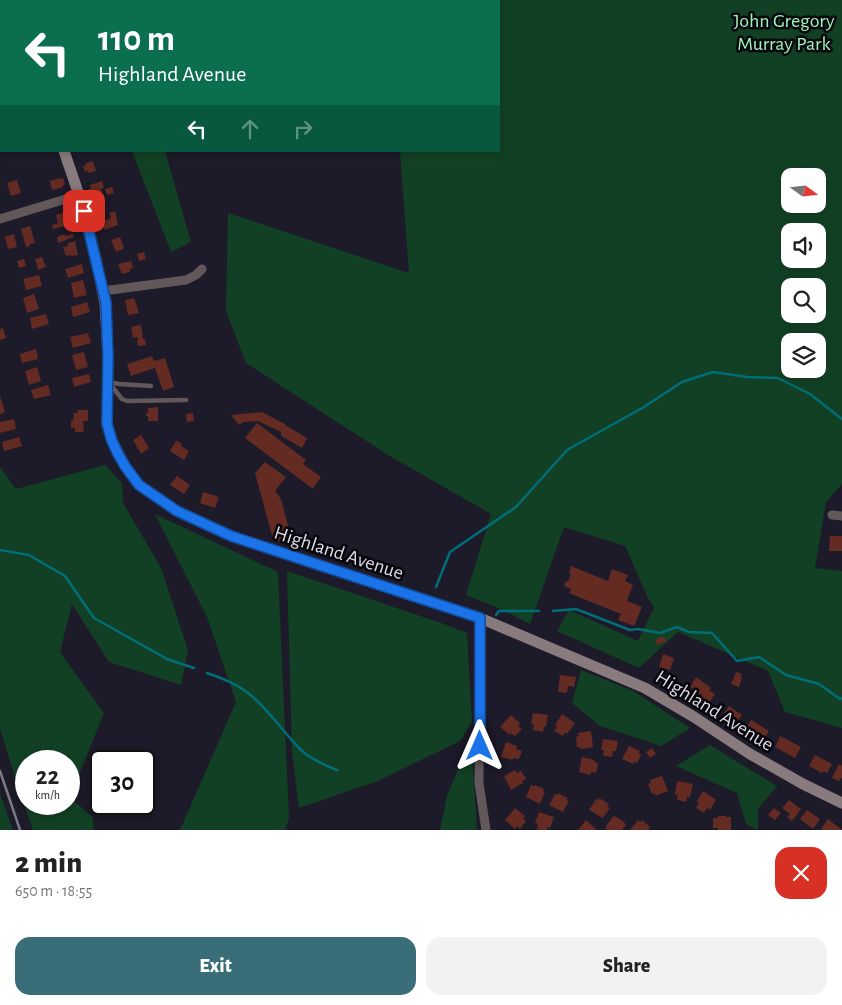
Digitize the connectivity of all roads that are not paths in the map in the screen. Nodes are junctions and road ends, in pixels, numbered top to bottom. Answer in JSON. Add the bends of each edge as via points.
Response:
{"nodes":[{"id":1,"x":64,"y":152,"type":"edge"},
{"id":2,"x":79,"y":195,"type":"junction"},
{"id":3,"x":0,"y":219,"type":"edge"},
{"id":4,"x":202,"y":269,"type":"dead end"},
{"id":5,"x":103,"y":291,"type":"junction"},
{"id":6,"x":108,"y":382,"type":"junction"},
{"id":7,"x":151,"y":386,"type":"dead end"},
{"id":8,"x":186,"y":400,"type":"dead end"},
{"id":9,"x":832,"y":515,"type":"dead end"},
{"id":10,"x":842,"y":516,"type":"edge"},
{"id":11,"x":480,"y":618,"type":"junction"},
{"id":12,"x":842,"y":803,"type":"edge"},
{"id":13,"x":486,"y":830,"type":"edge"}],
"edges":[{"from":1,"to":2,"type":"main road","name":"Highland Avenue"},
{"from":2,"to":3,"type":"street"},
{"from":2,"to":5,"type":"main road","name":"Highland Avenue"},
{"from":4,"to":5,"type":"street","via":[[186,280]]},
{"from":5,"to":6,"type":"main road","name":"Highland Avenue"},
{"from":6,"to":7,"type":"lane"},
{"from":6,"to":8,"type":"lane","via":[[127,401]]},
{"from":6,"to":11,"type":"main road","name":"Highland Avenue","via":[[107,424],[125,466],[139,485],[177,511],[231,536]]},
{"from":9,"to":10,"type":"street"},
{"from":11,"to":12,"type":"main road","name":"Highland Avenue","via":[[645,688],[750,754]]},
{"from":11,"to":13,"type":"street","via":[[480,783]]}]}
